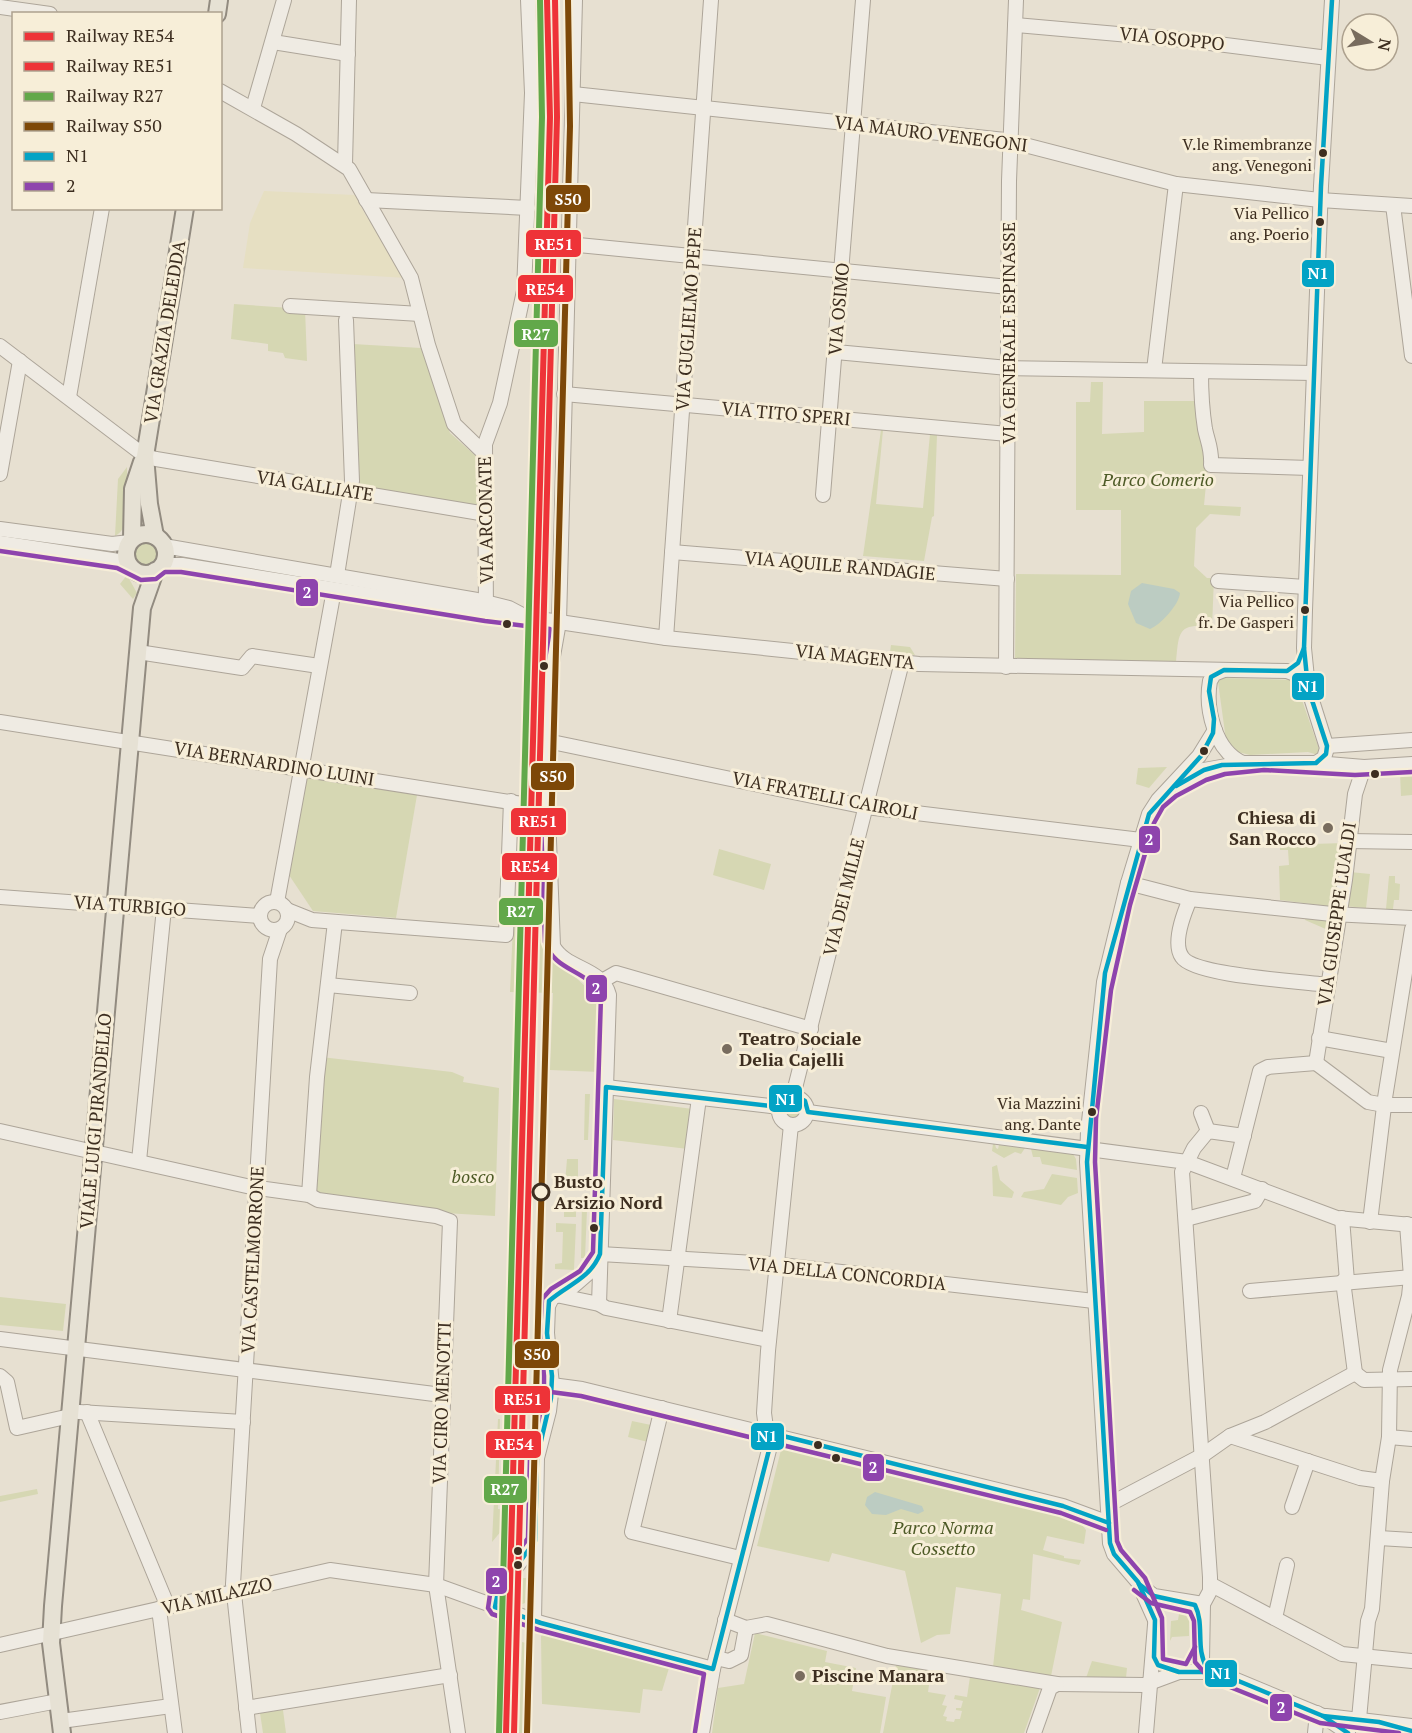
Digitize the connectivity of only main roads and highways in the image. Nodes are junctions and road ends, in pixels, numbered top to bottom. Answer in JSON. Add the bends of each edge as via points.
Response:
{"nodes":[{"id":1,"x":185,"y":210,"type":"edge"},
{"id":2,"x":145,"y":456,"type":"junction"},
{"id":3,"x":131,"y":541,"type":"junction"},
{"id":4,"x":160,"y":541,"type":"junction"},
{"id":5,"x":133,"y":568,"type":"junction"},
{"id":6,"x":159,"y":568,"type":"junction"},
{"id":7,"x":142,"y":608,"type":"junction"},
{"id":8,"x":61,"y":1727,"type":"edge"}],
"edges":[{"from":1,"to":2,"type":"main road","name":"VIA GRAZIA DELEDDA"},
{"from":2,"to":3,"type":"main road","name":"VIA GRAZIA DELEDDA","via":[[133,489]]},
{"from":2,"to":4,"type":"main road","name":"VIA GRAZIA DELEDDA","via":[[148,504]]},
{"from":3,"to":4,"type":"main road","via":[[141,534]]},
{"from":3,"to":5,"type":"main road","via":[[126,555]]},
{"from":4,"to":6,"type":"main road","via":[[166,555]]},
{"from":5,"to":6,"type":"main road","via":[[146,573]]},
{"from":5,"to":7,"type":"main road","name":"VIALE LUIGI PIRANDELLO"},
{"from":6,"to":7,"type":"main road","name":"VIALE LUIGI PIRANDELLO"},
{"from":7,"to":8,"type":"main road","name":"VIALE LUIGI PIRANDELLO","via":[[76,1348],[76,1413],[51,1634]]}]}
